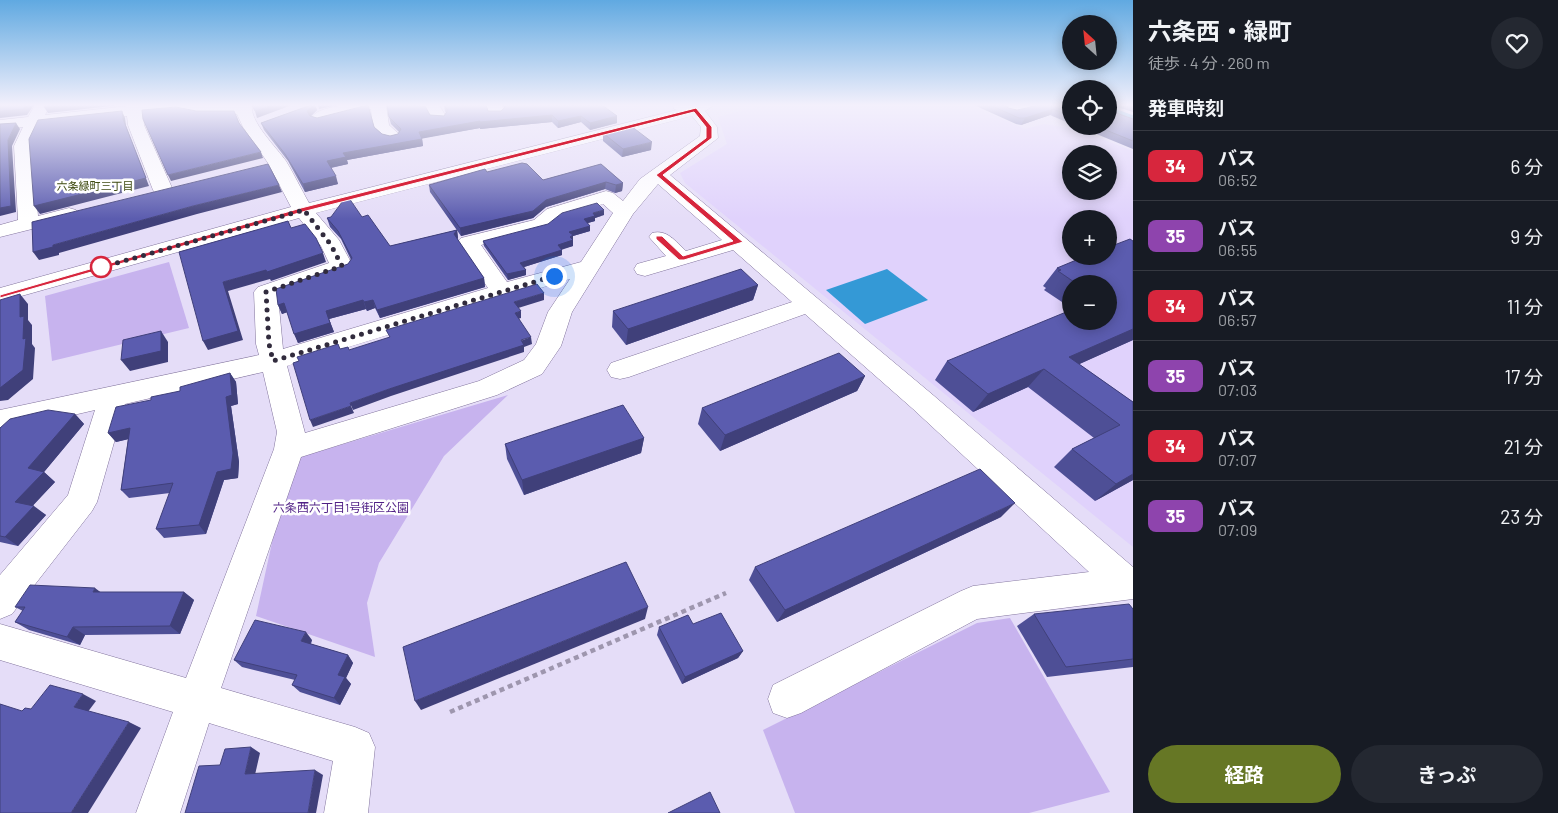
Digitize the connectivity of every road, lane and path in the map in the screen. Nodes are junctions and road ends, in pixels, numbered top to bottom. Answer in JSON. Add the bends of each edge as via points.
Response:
{"nodes":[{"id":1,"x":19,"y":143,"type":"edge"},
{"id":2,"x":143,"y":143,"type":"edge"},
{"id":3,"x":261,"y":143,"type":"edge"},
{"id":4,"x":562,"y":143,"type":"edge"},
{"id":5,"x":702,"y":143,"type":"edge"},
{"id":6,"x":659,"y":175,"type":"junction"},
{"id":7,"x":182,"y":186,"type":"edge"},
{"id":8,"x":163,"y":190,"type":"junction"},
{"id":9,"x":143,"y":195,"type":"edge"},
{"id":10,"x":86,"y":210,"type":"edge"},
{"id":11,"x":304,"y":210,"type":"junction"},
{"id":12,"x":624,"y":212,"type":"junction"},
{"id":13,"x":28,"y":224,"type":"junction"},
{"id":14,"x":0,"y":230,"type":"edge"},
{"id":15,"x":659,"y":237,"type":"dead end"},
{"id":16,"x":739,"y":242,"type":"junction"},
{"id":17,"x":681,"y":258,"type":"junction"},
{"id":18,"x":588,"y":267,"type":"junction"},
{"id":19,"x":645,"y":269,"type":"dead end"},
{"id":20,"x":502,"y":291,"type":"junction"},
{"id":21,"x":0,"y":295,"type":"edge"},
{"id":22,"x":809,"y":304,"type":"junction"},
{"id":23,"x":273,"y":361,"type":"junction"},
{"id":24,"x":620,"y":370,"type":"dead end"},
{"id":25,"x":113,"y":397,"type":"junction"},
{"id":26,"x":0,"y":421,"type":"edge"},
{"id":27,"x":289,"y":449,"type":"junction"},
{"id":28,"x":1130,"y":584,"type":"edge"},
{"id":29,"x":726,"y":593,"type":"dead end"},
{"id":30,"x":0,"y":602,"type":"edge"},
{"id":31,"x":0,"y":642,"type":"edge"},
{"id":32,"x":788,"y":698,"type":"dead end"},
{"id":33,"x":197,"y":700,"type":"junction"},
{"id":34,"x":450,"y":712,"type":"dead end"},
{"id":35,"x":158,"y":813,"type":"edge"},
{"id":36,"x":346,"y":813,"type":"edge"}],
"edges":[{"from":1,"to":13,"type":"street","via":[[15,149]]},
{"from":2,"to":8,"type":"street"},
{"from":3,"to":11,"type":"street","via":[[267,164]]},
{"from":4,"to":11,"type":"street"},
{"from":5,"to":6,"type":"street"},
{"from":6,"to":12,"type":"street","via":[[647,183]]},
{"from":6,"to":16,"type":"street"},
{"from":7,"to":8,"type":"street"},
{"from":8,"to":9,"type":"street"},
{"from":10,"to":13,"type":"street"},
{"from":11,"to":21,"type":"street"},
{"from":11,"to":23,"type":"street","via":[[331,245],[342,266],[266,292]]},
{"from":12,"to":18,"type":"street"},
{"from":12,"to":20,"type":"street","via":[[606,197],[554,213],[541,224],[468,242]]},
{"from":13,"to":14,"type":"street"},
{"from":15,"to":17,"type":"street"},
{"from":16,"to":17,"type":"street"},
{"from":16,"to":22,"type":"street"},
{"from":17,"to":19,"type":"street"},
{"from":18,"to":20,"type":"street"},
{"from":18,"to":27,"type":"street","via":[[560,312],[548,346],[533,367],[488,388]]},
{"from":20,"to":23,"type":"street"},
{"from":22,"to":24,"type":"street"},
{"from":22,"to":28,"type":"street"},
{"from":23,"to":25,"type":"street"},
{"from":23,"to":27,"type":"street","via":[[291,432]]},
{"from":25,"to":26,"type":"street"},
{"from":25,"to":30,"type":"street","via":[[80,502]]},
{"from":27,"to":33,"type":"street"},
{"from":28,"to":32,"type":"street","via":[[973,603]]},
{"from":29,"to":34,"type":"path"},
{"from":31,"to":33,"type":"street"},
{"from":33,"to":35,"type":"street"},
{"from":33,"to":36,"type":"street","via":[[356,747]]}]}
